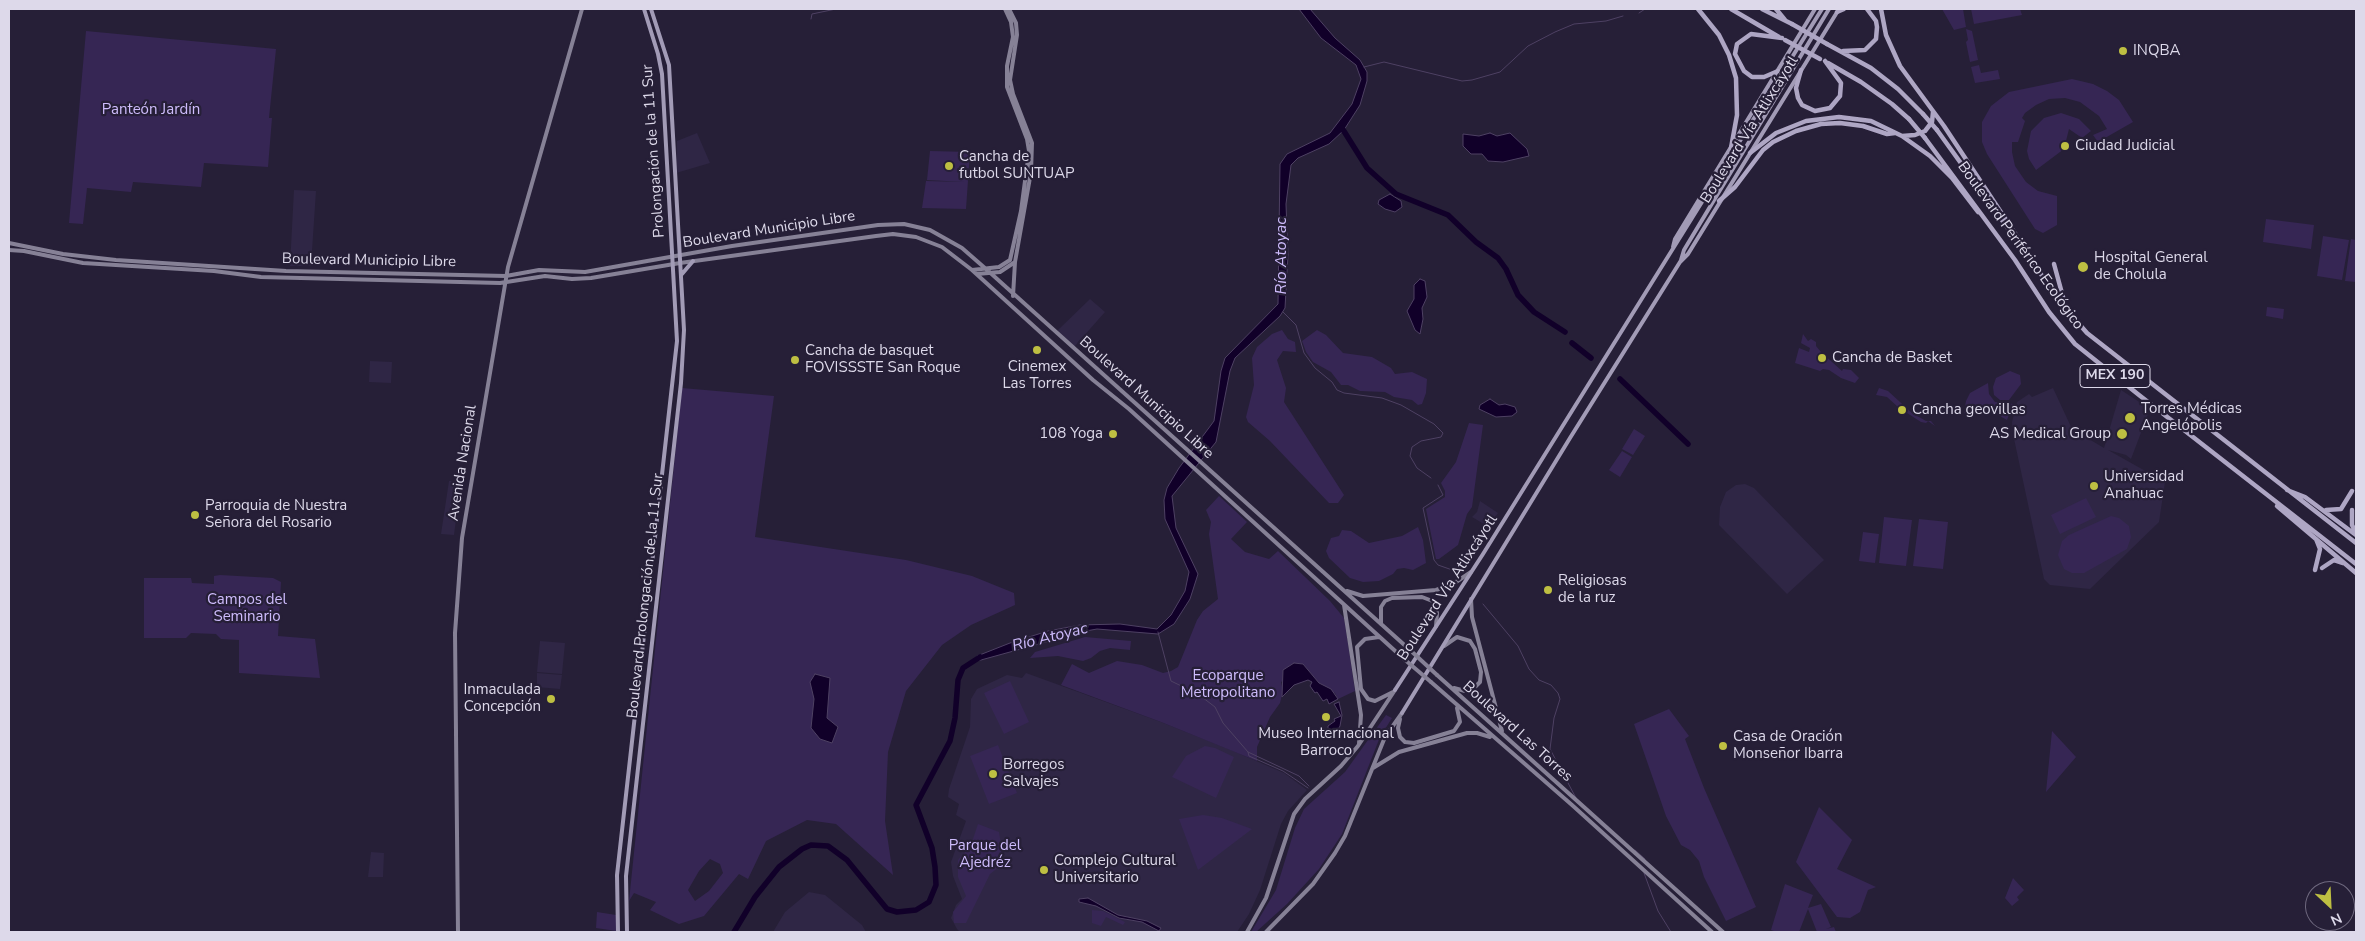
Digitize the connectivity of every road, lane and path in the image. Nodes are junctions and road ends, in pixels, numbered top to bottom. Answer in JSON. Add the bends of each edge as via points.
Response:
{"nodes":[{"id":1,"x":582,"y":9,"type":"edge"},
{"id":2,"x":644,"y":9,"type":"edge"},
{"id":3,"x":651,"y":9,"type":"edge"},
{"id":4,"x":1005,"y":9,"type":"edge"},
{"id":5,"x":1010,"y":9,"type":"edge"},
{"id":6,"x":1698,"y":9,"type":"edge"},
{"id":7,"x":1730,"y":9,"type":"edge"},
{"id":8,"x":1762,"y":9,"type":"edge"},
{"id":9,"x":1776,"y":9,"type":"edge"},
{"id":10,"x":1815,"y":9,"type":"edge"},
{"id":11,"x":1822,"y":9,"type":"edge"},
{"id":12,"x":1829,"y":9,"type":"edge"},
{"id":13,"x":1844,"y":9,"type":"edge"},
{"id":14,"x":1867,"y":9,"type":"edge"},
{"id":15,"x":1881,"y":9,"type":"edge"},
{"id":16,"x":1838,"y":10,"type":"edge"},
{"id":17,"x":1786,"y":21,"type":"junction"},
{"id":18,"x":1015,"y":37,"type":"junction"},
{"id":19,"x":1784,"y":39,"type":"junction"},
{"id":20,"x":1842,"y":51,"type":"junction"},
{"id":21,"x":1823,"y":60,"type":"junction"},
{"id":22,"x":1801,"y":70,"type":"junction"},
{"id":23,"x":1778,"y":71,"type":"junction"},
{"id":24,"x":1931,"y":109,"type":"junction"},
{"id":25,"x":1897,"y":133,"type":"junction"},
{"id":26,"x":1902,"y":136,"type":"junction"},
{"id":27,"x":1732,"y":148,"type":"junction"},
{"id":28,"x":1750,"y":153,"type":"junction"},
{"id":29,"x":1027,"y":176,"type":"junction"},
{"id":30,"x":1719,"y":201,"type":"junction"},
{"id":31,"x":9,"y":243,"type":"edge"},
{"id":32,"x":9,"y":250,"type":"edge"},
{"id":33,"x":2024,"y":250,"type":"junction"},
{"id":34,"x":1672,"y":252,"type":"junction"},
{"id":35,"x":680,"y":255,"type":"junction"},
{"id":36,"x":672,"y":256,"type":"junction"},
{"id":37,"x":2015,"y":260,"type":"junction"},
{"id":38,"x":693,"y":261,"type":"junction"},
{"id":39,"x":1015,"y":262,"type":"junction"},
{"id":40,"x":1680,"y":262,"type":"junction"},
{"id":41,"x":680,"y":263,"type":"junction"},
{"id":42,"x":673,"y":264,"type":"junction"},
{"id":43,"x":2054,"y":264,"type":"dead end"},
{"id":44,"x":986,"y":269,"type":"junction"},
{"id":45,"x":972,"y":270,"type":"junction"},
{"id":46,"x":990,"y":273,"type":"junction"},
{"id":47,"x":976,"y":274,"type":"junction"},
{"id":48,"x":506,"y":276,"type":"junction"},
{"id":49,"x":681,"y":281,"type":"junction"},
{"id":50,"x":505,"y":282,"type":"junction"},
{"id":51,"x":1013,"y":296,"type":"junction"},
{"id":52,"x":2066,"y":309,"type":"junction"},
{"id":53,"x":2286,"y":490,"type":"junction"},
{"id":54,"x":2352,"y":492,"type":"dead end"},
{"id":55,"x":2265,"y":494,"type":"junction"},
{"id":56,"x":2322,"y":509,"type":"junction"},
{"id":57,"x":2352,"y":510,"type":"dead end"},
{"id":58,"x":2356,"y":534,"type":"edge"},
{"id":59,"x":2316,"y":538,"type":"junction"},
{"id":60,"x":2356,"y":543,"type":"edge"},
{"id":61,"x":1296,"y":548,"type":"joint"},
{"id":62,"x":1291,"y":556,"type":"joint"},
{"id":63,"x":2356,"y":564,"type":"edge"},
{"id":64,"x":2348,"y":566,"type":"junction"},
{"id":65,"x":2322,"y":568,"type":"dead end"},
{"id":66,"x":2315,"y":570,"type":"dead end"},
{"id":67,"x":1471,"y":572,"type":"junction"},
{"id":68,"x":2356,"y":573,"type":"edge"},
{"id":69,"x":1344,"y":590,"type":"junction"},
{"id":70,"x":1471,"y":598,"type":"junction"},
{"id":71,"x":1344,"y":605,"type":"junction"},
{"id":72,"x":1381,"y":624,"type":"junction"},
{"id":73,"x":1436,"y":628,"type":"junction"},
{"id":74,"x":1379,"y":637,"type":"junction"},
{"id":75,"x":1441,"y":650,"type":"junction"},
{"id":76,"x":1452,"y":688,"type":"junction"},
{"id":77,"x":1395,"y":690,"type":"junction"},
{"id":78,"x":1457,"y":706,"type":"junction"},
{"id":79,"x":1402,"y":713,"type":"junction"},
{"id":80,"x":1502,"y":733,"type":"junction"},
{"id":81,"x":1495,"y":739,"type":"junction"},
{"id":82,"x":1358,"y":746,"type":"junction"},
{"id":83,"x":1373,"y":768,"type":"junction"},
{"id":84,"x":458,"y":932,"type":"edge"},
{"id":85,"x":618,"y":932,"type":"edge"},
{"id":86,"x":627,"y":932,"type":"edge"},
{"id":87,"x":1247,"y":932,"type":"edge"},
{"id":88,"x":1266,"y":932,"type":"edge"},
{"id":89,"x":1712,"y":932,"type":"edge"},
{"id":90,"x":1723,"y":932,"type":"edge"}],
"edges":[{"from":1,"to":48,"type":"main road","name":"Avenida Nacional"},
{"from":2,"to":36,"type":"main road","name":"Prolongación de la 11 Sur","via":[[661,66]]},
{"from":3,"to":35,"type":"main road","name":"Prolongación de la 11 Sur","via":[[669,65]]},
{"from":4,"to":18,"type":"main road"},
{"from":5,"to":18,"type":"main road","via":[[1016,23]]},
{"from":6,"to":27,"type":"highway","via":[[1719,35],[1736,78],[1737,115]]},
{"from":7,"to":19,"type":"highway","name":"Boulevard Periférico Ecológico"},
{"from":8,"to":17,"type":"highway","name":"Boulevard Periférico Ecológico"},
{"from":9,"to":17,"type":"highway"},
{"from":10,"to":23,"type":"main road","name":"Boulevard Vía Atlixcáyotl"},
{"from":11,"to":34,"type":"main road","name":"Boulevard Vía Atlixcáyotl"},
{"from":12,"to":40,"type":"main road","name":"Boulevard Vía Atlixcáyotl","via":[[1684,250]]},
{"from":13,"to":16,"type":"highway"},
{"from":14,"to":20,"type":"highway","via":[[1876,21],[1876,39],[1865,50]]},
{"from":15,"to":24,"type":"highway","via":[[1886,35],[1900,66]]},
{"from":16,"to":22,"type":"main road","name":"Boulevard Vía Atlixcáyotl"},
{"from":17,"to":20,"type":"highway","name":"Boulevard Periférico Ecológico","bridge":true},
{"from":18,"to":29,"type":"main road","via":[[1010,80],[1032,143]]},
{"from":19,"to":21,"type":"highway","name":"Boulevard Periférico Ecológico","bridge":true},
{"from":19,"to":23,"type":"highway","via":[[1751,34],[1737,44],[1735,54],[1738,63],[1752,77],[1764,77]]},
{"from":20,"to":33,"type":"highway","name":"Boulevard Periférico Ecológico","number":"MEX 190","bridge":true,"via":[[1877,72],[1923,114]]},
{"from":21,"to":22,"type":"highway","via":[[1841,83],[1840,96],[1830,108],[1815,111],[1802,105],[1796,88]]},
{"from":21,"to":37,"type":"highway","name":"Boulevard Periférico Ecológico","number":"MEX 190","bridge":true,"via":[[1861,82],[1909,120],[1926,138]]},
{"from":22,"to":28,"type":"main road","name":"Boulevard Vía Atlixcáyotl"},
{"from":23,"to":27,"type":"main road","name":"Boulevard Vía Atlixcáyotl"},
{"from":24,"to":26,"type":"highway","via":[[1933,120],[1926,130]]},
{"from":24,"to":33,"type":"highway","via":[[2012,226]]},
{"from":25,"to":26,"type":"highway"},
{"from":25,"to":28,"type":"highway","via":[[1858,118],[1819,118],[1782,130]]},
{"from":25,"to":30,"type":"highway","via":[[1887,134],[1857,125],[1834,123],[1796,131],[1763,150],[1735,187]]},
{"from":26,"to":37,"type":"highway","via":[[1930,156],[1952,178]]},
{"from":27,"to":34,"type":"main road","name":"Boulevard Vía Atlixcáyotl","via":[[1675,239]]},
{"from":28,"to":30,"type":"main road","name":"Boulevard Vía Atlixcáyotl"},
{"from":29,"to":39,"type":"main road"},
{"from":29,"to":44,"type":"main road","via":[[1012,256],[1005,265]]},
{"from":30,"to":40,"type":"main road","name":"Boulevard Vía Atlixcáyotl"},
{"from":31,"to":48,"type":"main road","name":"Boulevard Municipio Libre","via":[[116,260],[278,271]]},
{"from":32,"to":50,"type":"main road","name":"Boulevard Municipio Libre","via":[[83,263],[214,270],[261,278]]},
{"from":33,"to":52,"type":"highway","name":"Boulevard Periférico Ecológico","number":"MEX 190"},
{"from":34,"to":67,"type":"main road","name":"Boulevard Vía Atlixcáyotl"},
{"from":35,"to":36,"type":"main road","name":"Boulevard Municipio Libre"},
{"from":35,"to":41,"type":"main road","name":"Prolongación de la 11 Sur"},
{"from":35,"to":44,"type":"main road","name":"Boulevard Municipio Libre","via":[[894,224],[939,234],[962,248]]},
{"from":36,"to":42,"type":"main road","name":"Prolongación de la 11 Sur"},
{"from":36,"to":48,"type":"main road","name":"Boulevard Municipio Libre","via":[[585,272],[539,270]]},
{"from":37,"to":55,"type":"highway","name":"Boulevard Periférico Ecológico","number":"MEX 190","via":[[2049,312],[2075,344]]},
{"from":38,"to":41,"type":"main road","name":"Boulevard Municipio Libre"},
{"from":38,"to":45,"type":"main road","name":"Boulevard Municipio Libre","via":[[893,234],[916,237],[934,244]]},
{"from":38,"to":49,"type":"main road","via":[[683,270]]},
{"from":39,"to":46,"type":"main road"},
{"from":39,"to":51,"type":"main road"},
{"from":40,"to":70,"type":"main road","name":"Boulevard Vía Atlixcáyotl"},
{"from":41,"to":42,"type":"main road","name":"Boulevard Municipio Libre"},
{"from":41,"to":49,"type":"main road","name":"Boulevard Prolongación de la 11 Sur"},
{"from":42,"to":50,"type":"main road","name":"Boulevard Municipio Libre","via":[[586,279],[546,276]]},
{"from":42,"to":85,"type":"main road","name":"Boulevard Prolongación de la 11 Sur","via":[[676,352],[617,875]]},
{"from":43,"to":52,"type":"highway"},
{"from":44,"to":45,"type":"main road"},
{"from":44,"to":46,"type":"main road","name":"Boulevard Municipio Libre"},
{"from":45,"to":47,"type":"main road","name":"Boulevard Municipio Libre"},
{"from":46,"to":47,"type":"main road"},
{"from":46,"to":51,"type":"main road","name":"Boulevard Municipio Libre"},
{"from":47,"to":62,"type":"main road","name":"Boulevard Municipio Libre"},
{"from":48,"to":50,"type":"main road","name":"Avenida Nacional"},
{"from":49,"to":86,"type":"main road","name":"Boulevard Prolongación de la 11 Sur","via":[[683,357],[626,876]]},
{"from":50,"to":84,"type":"main road","name":"Avenida Nacional","via":[[462,538],[456,595],[454,702]]},
{"from":51,"to":61,"type":"main road","name":"Boulevard Municipio Libre"},
{"from":52,"to":53,"type":"highway","name":"Boulevard Periférico Ecológico","number":"MEX 190","via":[[2100,344]]},
{"from":53,"to":56,"type":"highway","via":[[2302,495]]},
{"from":53,"to":60,"type":"highway","name":"Boulevard Periférico Ecológico","number":"MEX 190"},
{"from":54,"to":56,"type":"highway","via":[[2341,508],[2333,511]]},
{"from":55,"to":59,"type":"highway"},
{"from":55,"to":63,"type":"highway","name":"Boulevard Periférico Ecológico","number":"MEX 190"},
{"from":56,"to":58,"type":"highway"},
{"from":57,"to":58,"type":"highway"},
{"from":59,"to":64,"type":"highway"},
{"from":59,"to":66,"type":"highway","via":[[2320,549]]},
{"from":61,"to":69,"type":"main road","name":"Boulevard Las Torres"},
{"from":62,"to":71,"type":"main road","name":"Boulevard Las Torres"},
{"from":64,"to":65,"type":"highway","via":[[2334,560]]},
{"from":64,"to":68,"type":"highway"},
{"from":67,"to":69,"type":"main road","via":[[1436,590],[1363,596]]},
{"from":67,"to":73,"type":"main road","name":"Boulevard Vía Atlixcáyotl"},
{"from":69,"to":72,"type":"main road","name":"Boulevard Las Torres"},
{"from":70,"to":75,"type":"main road","name":"Boulevard Vía Atlixcáyotl"},
{"from":70,"to":80,"type":"main road","via":[[1472,618]]},
{"from":71,"to":74,"type":"main road","name":"Boulevard Las Torres"},
{"from":71,"to":82,"type":"main road","via":[[1361,715]]},
{"from":72,"to":73,"type":"main road","via":[[1380,610],[1385,601],[1422,597],[1433,600],[1436,605]]},
{"from":72,"to":76,"type":"main road","name":"Boulevard Las Torres","bridge":true},
{"from":73,"to":77,"type":"main road","name":"Boulevard Vía Atlixcáyotl"},
{"from":74,"to":77,"type":"main road","via":[[1364,639],[1358,647],[1361,689],[1368,699],[1375,701]]},
{"from":74,"to":78,"type":"main road","name":"Boulevard Las Torres","bridge":true},
{"from":75,"to":76,"type":"main road","via":[[1450,640],[1461,637],[1470,640],[1475,649],[1480,682],[1468,690]]},
{"from":75,"to":79,"type":"main road","name":"Boulevard Vía Atlixcáyotl"},
{"from":76,"to":80,"type":"main road","name":"Boulevard Las Torres"},
{"from":77,"to":82,"type":"main road","name":"Boulevard Vía Atlixcáyotl"},
{"from":78,"to":79,"type":"main road","via":[[1460,722],[1454,731],[1414,744],[1400,737],[1398,724]]},
{"from":78,"to":81,"type":"main road","name":"Boulevard Las Torres"},
{"from":79,"to":83,"type":"main road","name":"Boulevard Vía Atlixcáyotl","via":[[1385,737]]},
{"from":80,"to":90,"type":"main road","name":"Boulevard Las Torres"},
{"from":81,"to":83,"type":"main road","via":[[1467,733],[1399,752]]},
{"from":81,"to":89,"type":"main road","name":"Boulevard Las Torres"},
{"from":82,"to":87,"type":"main road","name":"Boulevard Vía Atlixcáyotl","via":[[1296,811],[1266,898]]},
{"from":83,"to":88,"type":"main road","name":"Boulevard Vía Atlixcáyotl","via":[[1345,836],[1332,858]]}]}
